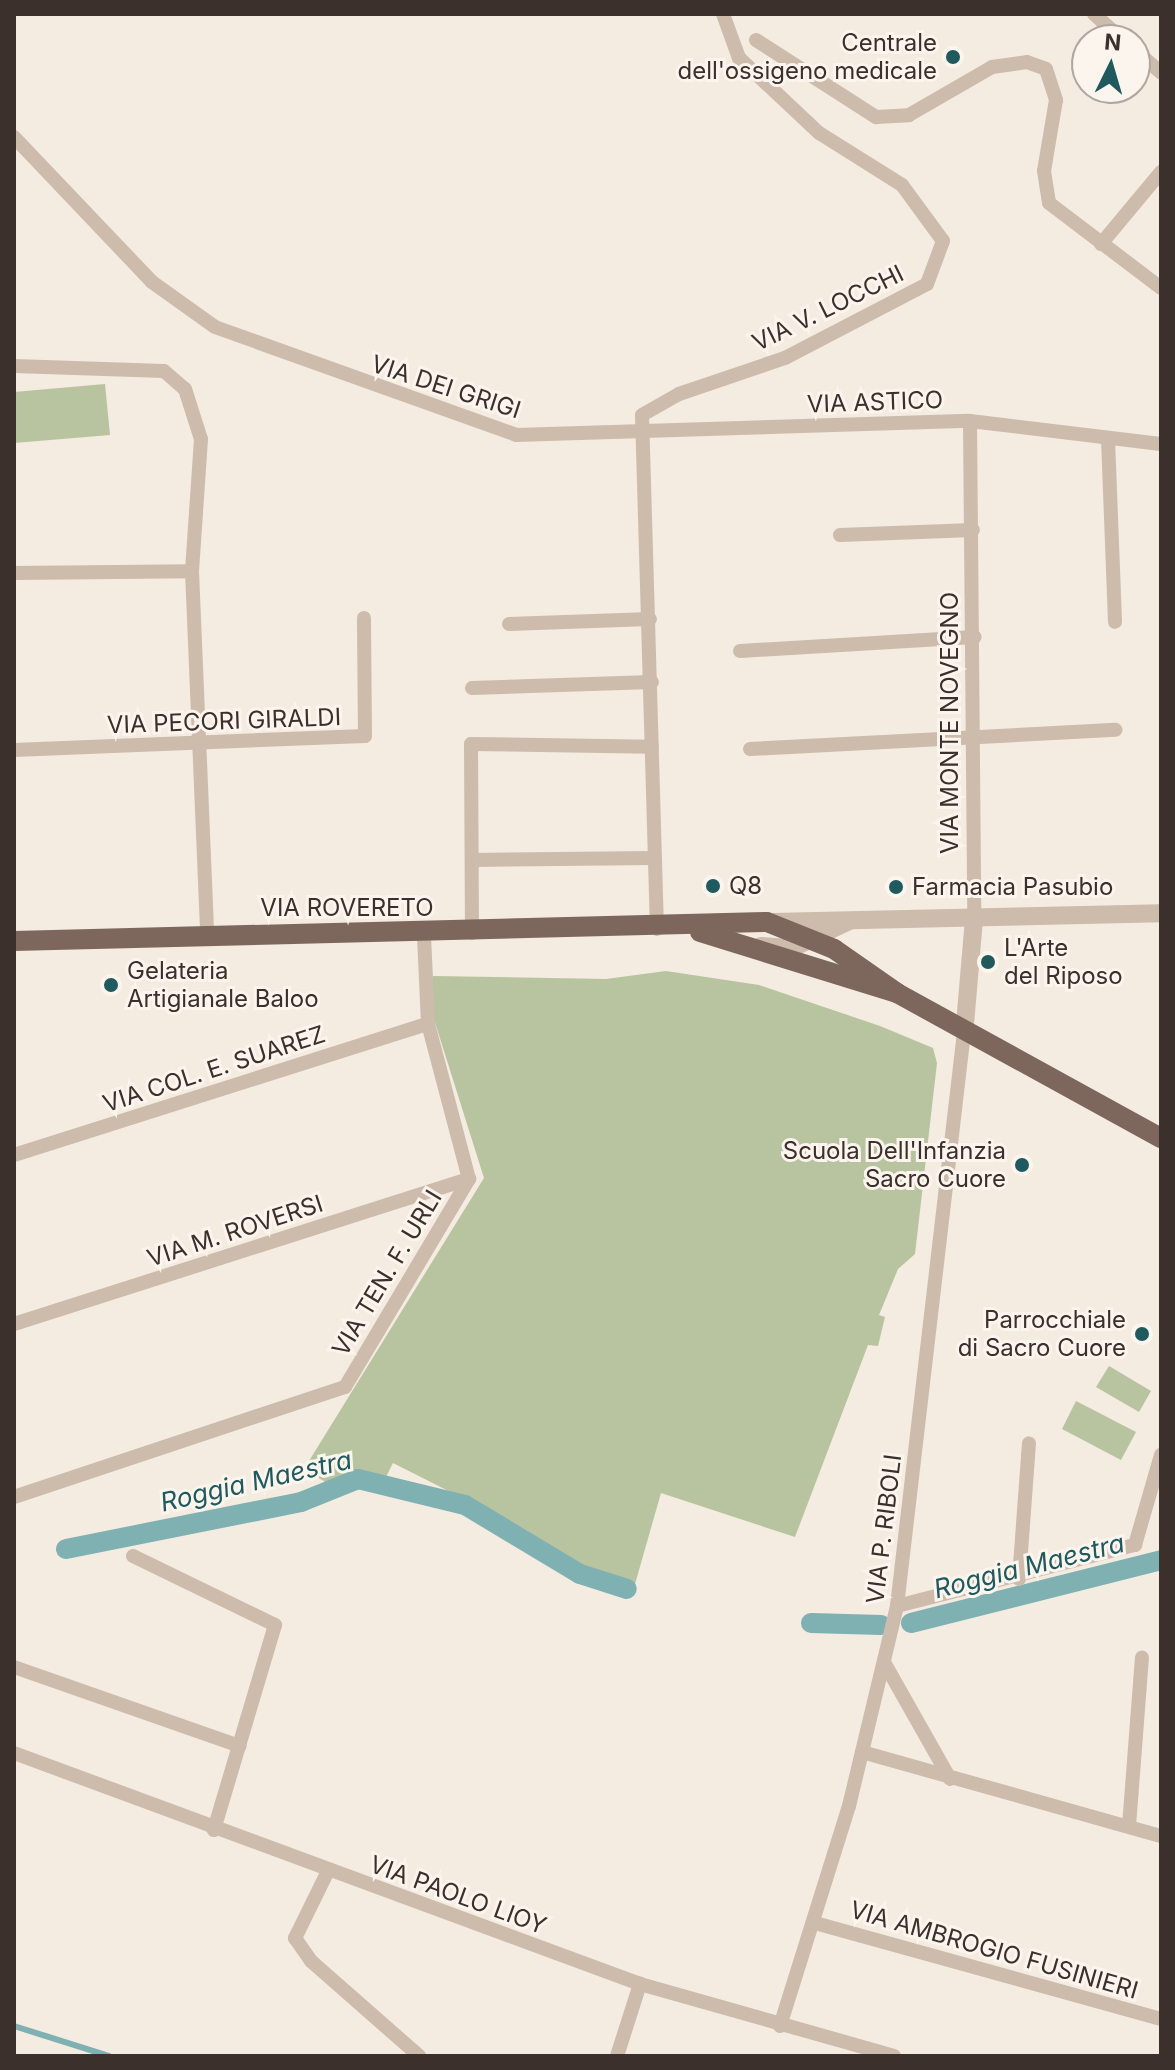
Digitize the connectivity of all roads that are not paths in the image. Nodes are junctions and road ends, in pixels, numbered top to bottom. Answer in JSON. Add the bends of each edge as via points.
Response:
{"nodes":[{"id":1,"x":723,"y":14,"type":"edge"},
{"id":2,"x":756,"y":40,"type":"dead end"},
{"id":3,"x":14,"y":137,"type":"edge"},
{"id":4,"x":1161,"y":172,"type":"edge"},
{"id":5,"x":1101,"y":244,"type":"junction"},
{"id":6,"x":1161,"y":267,"type":"edge"},
{"id":7,"x":1156,"y":285,"type":"edge"},
{"id":8,"x":14,"y":366,"type":"edge"},
{"id":9,"x":970,"y":421,"type":"junction"},
{"id":10,"x":644,"y":431,"type":"junction"},
{"id":11,"x":1108,"y":439,"type":"junction"},
{"id":12,"x":1161,"y":444,"type":"edge"},
{"id":13,"x":973,"y":530,"type":"junction"},
{"id":14,"x":840,"y":535,"type":"dead end"},
{"id":15,"x":192,"y":571,"type":"junction"},
{"id":16,"x":14,"y":573,"type":"edge"},
{"id":17,"x":364,"y":618,"type":"dead end"},
{"id":18,"x":650,"y":619,"type":"junction"},
{"id":19,"x":1115,"y":622,"type":"dead end"},
{"id":20,"x":509,"y":624,"type":"dead end"},
{"id":21,"x":975,"y":637,"type":"junction"},
{"id":22,"x":740,"y":651,"type":"dead end"},
{"id":23,"x":652,"y":682,"type":"junction"},
{"id":24,"x":472,"y":688,"type":"dead end"},
{"id":25,"x":1116,"y":730,"type":"dead end"},
{"id":26,"x":975,"y":732,"type":"junction"},
{"id":27,"x":202,"y":746,"type":"junction"},
{"id":28,"x":652,"y":747,"type":"junction"},
{"id":29,"x":750,"y":749,"type":"dead end"},
{"id":30,"x":14,"y":750,"type":"edge"},
{"id":31,"x":654,"y":858,"type":"junction"},
{"id":32,"x":472,"y":860,"type":"junction"},
{"id":33,"x":1161,"y":913,"type":"edge"},
{"id":34,"x":854,"y":917,"type":"junction"},
{"id":35,"x":974,"y":918,"type":"junction"},
{"id":36,"x":757,"y":922,"type":"junction"},
{"id":37,"x":680,"y":928,"type":"junction"},
{"id":38,"x":657,"y":929,"type":"junction"},
{"id":39,"x":472,"y":933,"type":"junction"},
{"id":40,"x":207,"y":934,"type":"junction"},
{"id":41,"x":424,"y":935,"type":"junction"},
{"id":42,"x":810,"y":938,"type":"junction"},
{"id":43,"x":835,"y":940,"type":"junction"},
{"id":44,"x":14,"y":941,"type":"edge"},
{"id":45,"x":760,"y":946,"type":"junction"},
{"id":46,"x":897,"y":993,"type":"junction"},
{"id":47,"x":428,"y":1024,"type":"junction"},
{"id":48,"x":965,"y":1024,"type":"junction"},
{"id":49,"x":1161,"y":1138,"type":"edge"},
{"id":50,"x":14,"y":1155,"type":"edge"},
{"id":51,"x":469,"y":1179,"type":"junction"},
{"id":52,"x":14,"y":1324,"type":"edge"},
{"id":53,"x":1029,"y":1443,"type":"dead end"},
{"id":54,"x":1161,"y":1455,"type":"edge"},
{"id":55,"x":14,"y":1497,"type":"edge"},
{"id":56,"x":133,"y":1556,"type":"dead end"},
{"id":57,"x":1019,"y":1579,"type":"junction"},
{"id":58,"x":897,"y":1606,"type":"junction"},
{"id":59,"x":1142,"y":1657,"type":"dead end"},
{"id":60,"x":885,"y":1664,"type":"junction"},
{"id":61,"x":14,"y":1667,"type":"edge"},
{"id":62,"x":240,"y":1746,"type":"junction"},
{"id":63,"x":862,"y":1752,"type":"junction"},
{"id":64,"x":14,"y":1753,"type":"edge"},
{"id":65,"x":950,"y":1779,"type":"junction"},
{"id":66,"x":1129,"y":1826,"type":"junction"},
{"id":67,"x":214,"y":1830,"type":"junction"},
{"id":68,"x":1161,"y":1836,"type":"edge"},
{"id":69,"x":328,"y":1871,"type":"junction"},
{"id":70,"x":815,"y":1923,"type":"junction"},
{"id":71,"x":640,"y":1984,"type":"junction"},
{"id":72,"x":1161,"y":2019,"type":"edge"},
{"id":73,"x":780,"y":2026,"type":"junction"},
{"id":74,"x":419,"y":2056,"type":"edge"},
{"id":75,"x":617,"y":2056,"type":"edge"},
{"id":76,"x":894,"y":2056,"type":"edge"}],
"edges":[{"from":1,"to":10,"type":"street","name":"VIA V. LOCCHI","via":[[739,58],[819,133],[902,185],[943,241],[927,284],[785,358],[679,394],[642,415]]},
{"from":2,"to":5,"type":"street","via":[[876,117],[909,115],[992,67],[1027,62],[1046,69],[1056,100],[1044,171],[1049,203]]},
{"from":3,"to":10,"type":"street","name":"VIA DEI GRIGI","via":[[152,282],[215,327],[516,435]]},
{"from":4,"to":5,"type":"street"},
{"from":5,"to":7,"type":"street"},
{"from":6,"to":7,"type":"street"},
{"from":8,"to":15,"type":"street","via":[[164,371],[185,389],[201,439]]},
{"from":9,"to":10,"type":"street","name":"VIA ASTICO"},
{"from":9,"to":11,"type":"street","name":"VIA ASTICO"},
{"from":9,"to":13,"type":"street","name":"VIA MONTE NOVEGNO"},
{"from":10,"to":18,"type":"street"},
{"from":11,"to":12,"type":"street","name":"VIA ASTICO"},
{"from":11,"to":19,"type":"street"},
{"from":13,"to":14,"type":"street"},
{"from":13,"to":21,"type":"street","name":"VIA MONTE NOVEGNO"},
{"from":15,"to":16,"type":"street"},
{"from":15,"to":27,"type":"street"},
{"from":17,"to":27,"type":"street","name":"VIA PECORI GIRALDI","via":[[365,736]]},
{"from":18,"to":20,"type":"street"},
{"from":18,"to":23,"type":"street"},
{"from":21,"to":22,"type":"street"},
{"from":21,"to":26,"type":"street","name":"VIA MONTE NOVEGNO"},
{"from":23,"to":24,"type":"street"},
{"from":23,"to":28,"type":"street"},
{"from":25,"to":26,"type":"street"},
{"from":26,"to":29,"type":"street"},
{"from":26,"to":35,"type":"street","name":"VIA MONTE NOVEGNO"},
{"from":27,"to":30,"type":"street","name":"VIA PECORI GIRALDI"},
{"from":27,"to":40,"type":"street"},
{"from":28,"to":31,"type":"street"},
{"from":28,"to":32,"type":"street","via":[[471,744]]},
{"from":31,"to":32,"type":"street"},
{"from":31,"to":38,"type":"street"},
{"from":32,"to":39,"type":"street"},
{"from":33,"to":35,"type":"street","name":"VIA ROVERETO"},
{"from":34,"to":35,"type":"street","name":"VIA ROVERETO"},
{"from":34,"to":36,"type":"street","name":"VIA ROVERETO"},
{"from":34,"to":43,"type":"street"},
{"from":35,"to":48,"type":"street","name":"VIA MONTE NOVEGNO"},
{"from":36,"to":37,"type":"main road","name":"VIA ROVERETO"},
{"from":36,"to":42,"type":"main road"},
{"from":37,"to":38,"type":"main road","name":"VIA ROVERETO"},
{"from":37,"to":45,"type":"main road","name":"VIA ROVERETO"},
{"from":38,"to":39,"type":"main road","name":"VIA ROVERETO"},
{"from":39,"to":41,"type":"main road","name":"VIA ROVERETO"},
{"from":40,"to":41,"type":"main road","name":"VIA ROVERETO"},
{"from":40,"to":44,"type":"main road","name":"VIA ROVERETO"},
{"from":41,"to":47,"type":"street","name":"VIA TEN. F. URLI"},
{"from":42,"to":43,"type":"main road"},
{"from":42,"to":45,"type":"street","name":"VIA ROVERETO","via":[[792,948]]},
{"from":43,"to":46,"type":"main road"},
{"from":45,"to":46,"type":"main road"},
{"from":46,"to":48,"type":"main road"},
{"from":47,"to":50,"type":"street","name":"VIA COL. E. SUAREZ"},
{"from":47,"to":51,"type":"street","name":"VIA TEN. F. URLI"},
{"from":48,"to":49,"type":"main road"},
{"from":48,"to":58,"type":"street","name":"VIA P. RIBOLI"},
{"from":51,"to":52,"type":"street","name":"VIA M. ROVERSI"},
{"from":51,"to":55,"type":"street","name":"VIA TEN. F. URLI","via":[[345,1387]]},
{"from":53,"to":57,"type":"street"},
{"from":54,"to":57,"type":"street","via":[[1135,1545]]},
{"from":56,"to":62,"type":"street","via":[[275,1625]]},
{"from":57,"to":58,"type":"street"},
{"from":58,"to":60,"type":"street","name":"VIA P. RIBOLI"},
{"from":59,"to":66,"type":"street"},
{"from":60,"to":63,"type":"street","name":"VIA P. RIBOLI"},
{"from":60,"to":65,"type":"street"},
{"from":61,"to":62,"type":"street"},
{"from":62,"to":67,"type":"street"},
{"from":63,"to":65,"type":"street"},
{"from":63,"to":70,"type":"street","name":"VIA P. RIBOLI"},
{"from":64,"to":67,"type":"street","name":"VIA PAOLO LIOY"},
{"from":65,"to":66,"type":"street"},
{"from":66,"to":68,"type":"street"},
{"from":67,"to":69,"type":"street","name":"VIA PAOLO LIOY"},
{"from":69,"to":71,"type":"street","name":"VIA PAOLO LIOY"},
{"from":69,"to":74,"type":"street","via":[[295,1938],[311,1961]]},
{"from":70,"to":72,"type":"street","name":"VIA AMBROGIO FUSINIERI"},
{"from":70,"to":73,"type":"street","name":"VIA P. RIBOLI"},
{"from":71,"to":73,"type":"street","name":"VIA PAOLO LIOY"},
{"from":71,"to":75,"type":"street"},
{"from":73,"to":76,"type":"street","name":"VIA PAOLO LIOY"}]}
